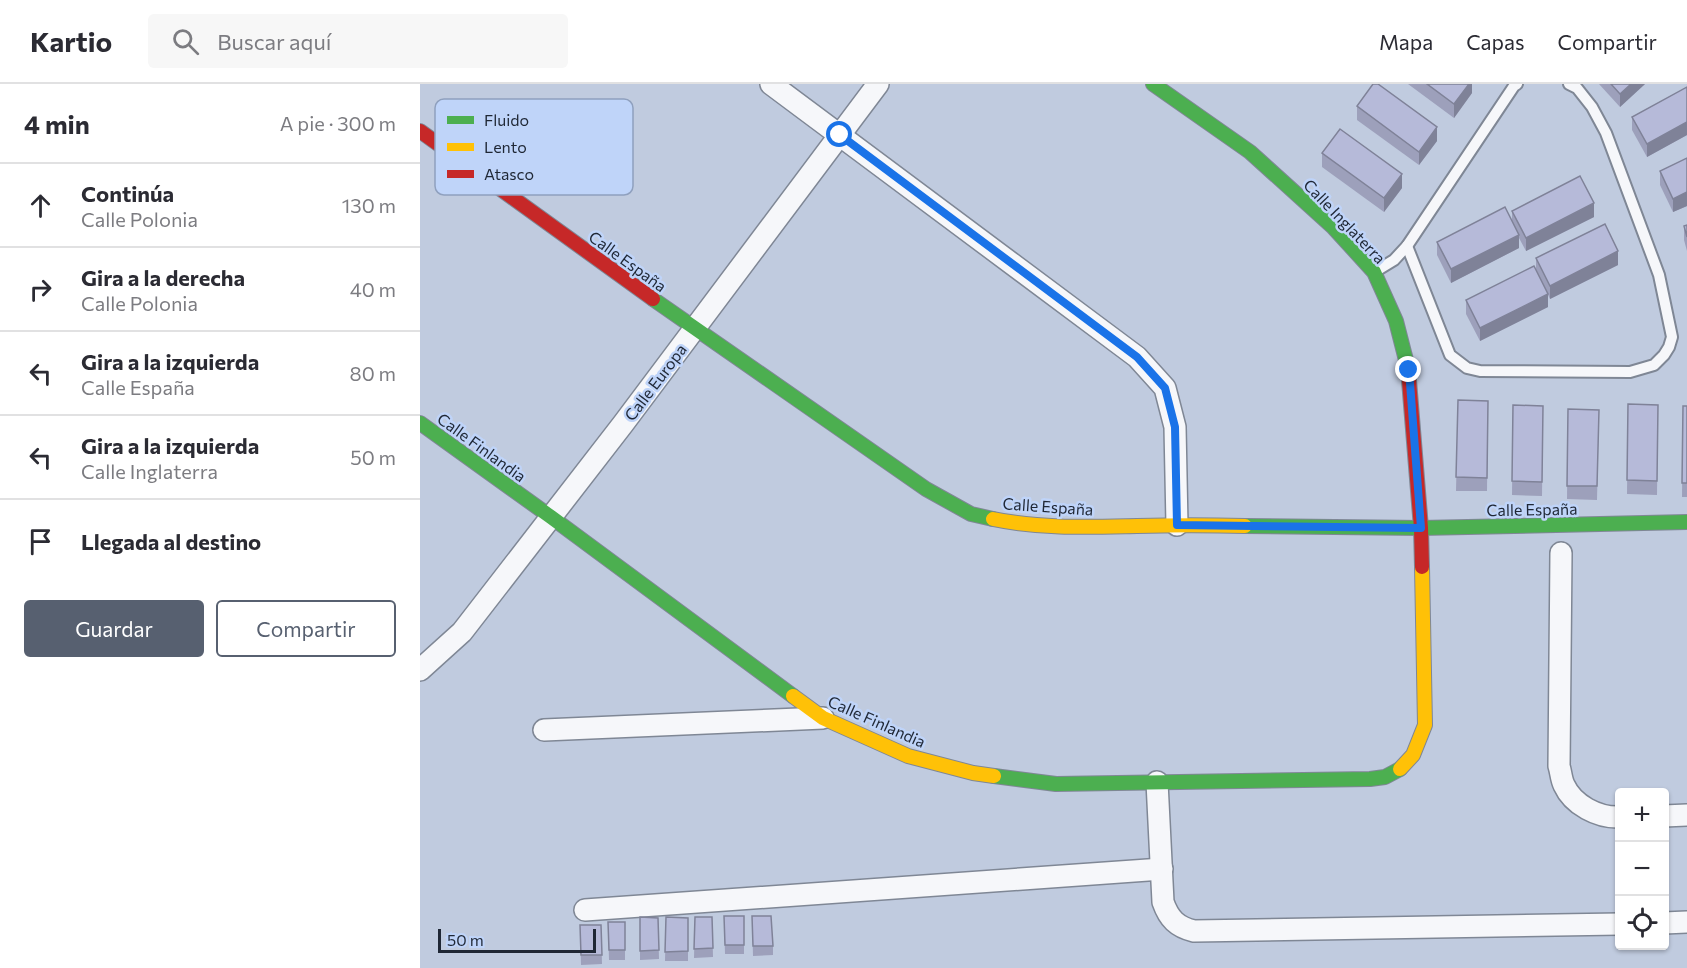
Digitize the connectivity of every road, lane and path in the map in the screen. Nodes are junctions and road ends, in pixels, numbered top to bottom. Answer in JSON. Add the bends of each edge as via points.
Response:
{"nodes":[{"id":1,"x":771,"y":84,"type":"edge"},
{"id":2,"x":878,"y":84,"type":"edge"},
{"id":3,"x":1153,"y":84,"type":"edge"},
{"id":4,"x":1517,"y":84,"type":"edge"},
{"id":5,"x":1569,"y":84,"type":"edge"},
{"id":6,"x":420,"y":131,"type":"edge"},
{"id":7,"x":840,"y":135,"type":"junction"},
{"id":8,"x":435,"y":142,"type":"edge"},
{"id":9,"x":509,"y":195,"type":"edge"},
{"id":10,"x":1407,"y":246,"type":"junction"},
{"id":11,"x":1374,"y":273,"type":"junction"},
{"id":12,"x":694,"y":329,"type":"junction"},
{"id":13,"x":420,"y":423,"type":"edge"},
{"id":14,"x":551,"y":517,"type":"junction"},
{"id":15,"x":1687,"y":522,"type":"edge"},
{"id":16,"x":1177,"y":525,"type":"junction"},
{"id":17,"x":1421,"y":528,"type":"junction"},
{"id":18,"x":1561,"y":553,"type":"dead end"},
{"id":19,"x":420,"y":670,"type":"edge"},
{"id":20,"x":823,"y":718,"type":"junction"},
{"id":21,"x":544,"y":730,"type":"dead end"},
{"id":22,"x":1409,"y":762,"type":"joint"},
{"id":23,"x":1157,"y":782,"type":"junction"},
{"id":24,"x":1687,"y":815,"type":"edge"},
{"id":25,"x":1669,"y":816,"type":"edge"},
{"id":26,"x":1615,"y":818,"type":"edge"},
{"id":27,"x":1162,"y":869,"type":"junction"},
{"id":28,"x":585,"y":910,"type":"dead end"},
{"id":29,"x":1687,"y":922,"type":"edge"},
{"id":30,"x":1669,"y":923,"type":"edge"},
{"id":31,"x":1615,"y":924,"type":"edge"}],
"edges":[{"from":1,"to":7,"type":"street"},
{"from":2,"to":7,"type":"street","name":"Calle Europa"},
{"from":3,"to":11,"type":"street","name":"Calle Inglaterra","via":[[1250,152],[1333,227]]},
{"from":4,"to":10,"type":"lane"},
{"from":5,"to":10,"type":"lane","via":[[1577,88],[1606,133],[1659,275],[1672,337],[1670,347],[1654,365],[1630,372],[1467,368],[1450,355]]},
{"from":6,"to":8,"type":"street","name":"Calle España"},
{"from":7,"to":12,"type":"street","name":"Calle Europa"},
{"from":7,"to":16,"type":"street","via":[[1137,357],[1165,388],[1175,427]]},
{"from":9,"to":12,"type":"street","name":"Calle España"},
{"from":10,"to":11,"type":"lane"},
{"from":11,"to":17,"type":"street","name":"Calle Inglaterra","via":[[1396,321],[1409,370]]},
{"from":12,"to":14,"type":"street","name":"Calle Europa"},
{"from":12,"to":16,"type":"street","name":"Calle España","via":[[926,489],[971,514],[1014,523],[1069,527]]},
{"from":13,"to":14,"type":"street","name":"Calle Finlandia"},
{"from":14,"to":19,"type":"street","name":"Calle Europa","via":[[462,632]]},
{"from":14,"to":20,"type":"street","name":"Calle Finlandia"},
{"from":15,"to":17,"type":"street","name":"Calle España"},
{"from":16,"to":17,"type":"street","name":"Calle España"},
{"from":17,"to":22,"type":"street","name":"Calle Inglaterra","via":[[1425,725]]},
{"from":18,"to":26,"type":"street","via":[[1559,766],[1564,785],[1578,802],[1593,812]]},
{"from":20,"to":21,"type":"street"},
{"from":20,"to":23,"type":"street","name":"Calle Finlandia","via":[[909,756],[973,773],[1056,784]]},
{"from":22,"to":23,"type":"street","name":"Calle Finlandia","via":[[1390,775],[1370,779]]},
{"from":23,"to":27,"type":"street"},
{"from":24,"to":25,"type":"street"},
{"from":27,"to":28,"type":"street"},
{"from":27,"to":31,"type":"street","via":[[1167,914],[1184,929],[1194,931]]},
{"from":29,"to":30,"type":"street"}]}
